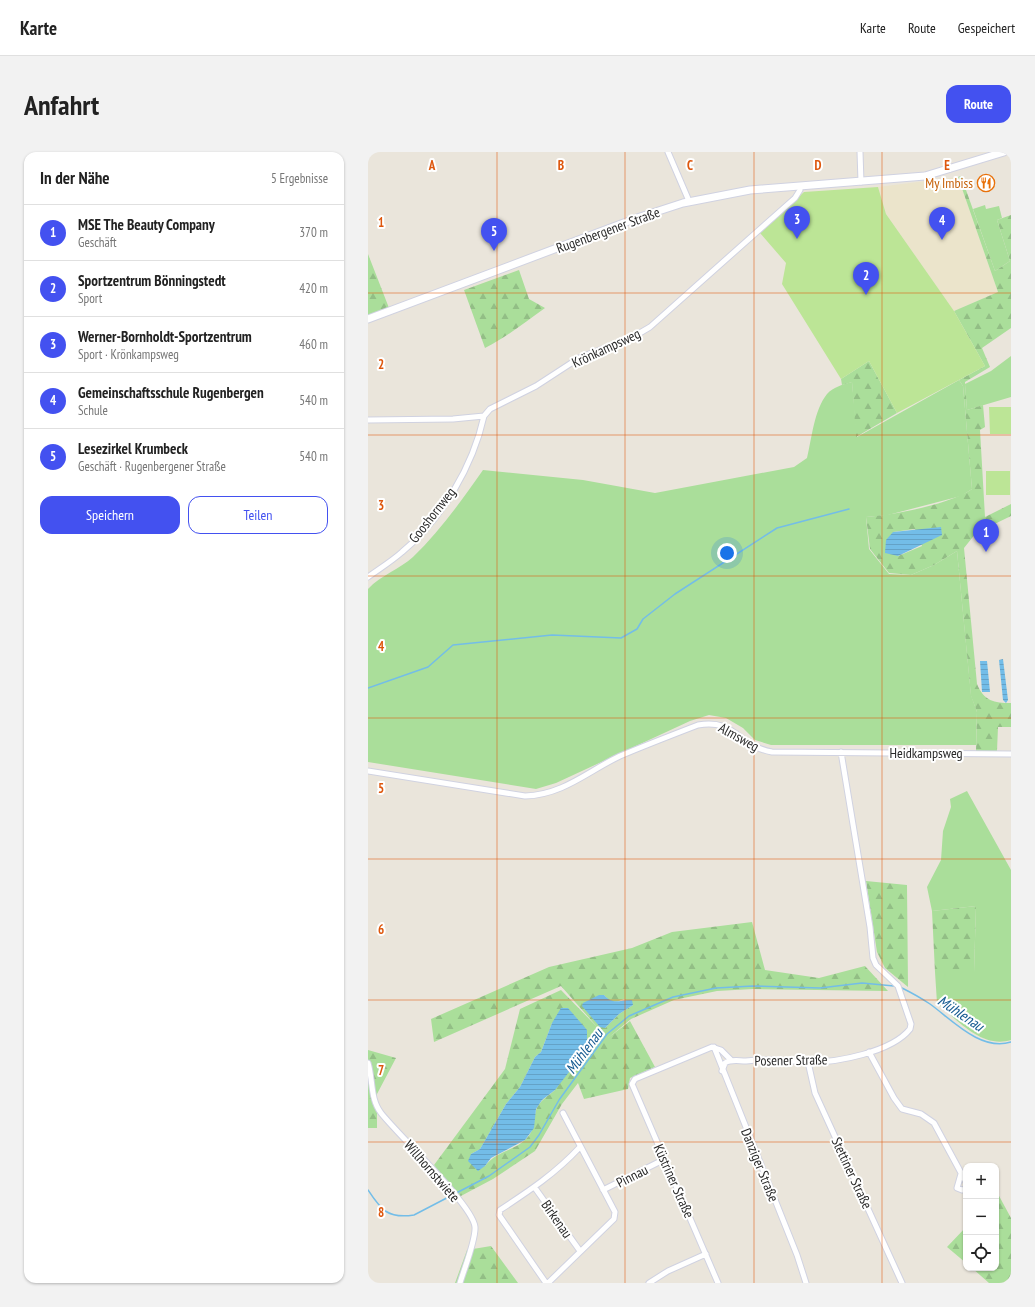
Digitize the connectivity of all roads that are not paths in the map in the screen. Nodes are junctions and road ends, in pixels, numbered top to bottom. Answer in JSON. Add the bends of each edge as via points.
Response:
{"nodes":[{"id":1,"x":668,"y":152,"type":"edge"},
{"id":2,"x":860,"y":152,"type":"edge"},
{"id":3,"x":1004,"y":152,"type":"edge"},
{"id":4,"x":860,"y":182,"type":"junction"},
{"id":5,"x":800,"y":186,"type":"junction"},
{"id":6,"x":689,"y":202,"type":"junction"},
{"id":7,"x":368,"y":319,"type":"edge"},
{"id":8,"x":484,"y":416,"type":"junction"},
{"id":9,"x":368,"y":420,"type":"edge"},
{"id":10,"x":368,"y":577,"type":"edge"},
{"id":11,"x":841,"y":752,"type":"junction"},
{"id":12,"x":1011,"y":754,"type":"edge"},
{"id":13,"x":368,"y":771,"type":"edge"},
{"id":14,"x":714,"y":1048,"type":"junction"},
{"id":15,"x":869,"y":1052,"type":"junction"},
{"id":16,"x":731,"y":1060,"type":"junction"},
{"id":17,"x":808,"y":1062,"type":"junction"},
{"id":18,"x":368,"y":1063,"type":"edge"},
{"id":19,"x":722,"y":1071,"type":"junction"},
{"id":20,"x":563,"y":1113,"type":"dead end"},
{"id":21,"x":580,"y":1147,"type":"junction"},
{"id":22,"x":661,"y":1161,"type":"dead end"},
{"id":23,"x":961,"y":1173,"type":"junction"},
{"id":24,"x":963,"y":1177,"type":"edge"},
{"id":25,"x":535,"y":1188,"type":"junction"},
{"id":26,"x":603,"y":1190,"type":"junction"},
{"id":27,"x":963,"y":1190,"type":"edge"},
{"id":28,"x":580,"y":1251,"type":"junction"},
{"id":29,"x":706,"y":1254,"type":"junction"},
{"id":30,"x":460,"y":1283,"type":"edge"},
{"id":31,"x":547,"y":1283,"type":"edge"},
{"id":32,"x":649,"y":1283,"type":"edge"},
{"id":33,"x":718,"y":1283,"type":"edge"},
{"id":34,"x":806,"y":1283,"type":"edge"},
{"id":35,"x":902,"y":1283,"type":"edge"}],
"edges":[{"from":1,"to":6,"type":"street"},
{"from":2,"to":4,"type":"street"},
{"from":3,"to":4,"type":"main road","name":"Rugenbergener Straße","via":[[925,176]]},
{"from":4,"to":5,"type":"main road","name":"Rugenbergener Straße"},
{"from":5,"to":6,"type":"main road","name":"Rugenbergener Straße","via":[[750,190]]},
{"from":5,"to":8,"type":"street","name":"Krönkampsweg","via":[[795,198],[650,327],[633,337],[579,358],[535,386],[490,409]]},
{"from":6,"to":7,"type":"main road","name":"Rugenbergener Straße","via":[[637,218]]},
{"from":8,"to":9,"type":"street"},
{"from":8,"to":10,"type":"street","name":"Gooshornweg","via":[[472,454],[449,498],[403,552]]},
{"from":11,"to":12,"type":"street","name":"Heidkampsweg"},
{"from":11,"to":13,"type":"street","name":"Almsweg","via":[[760,750],[749,745],[730,728],[709,723],[698,725],[619,757],[542,796],[525,796]]},
{"from":11,"to":15,"type":"street","name":"Posener Straße","via":[[873,958],[876,965],[898,986],[911,1024],[910,1029],[901,1037]]},
{"from":14,"to":16,"type":"street","via":[[721,1050]]},
{"from":14,"to":19,"type":"street","name":"Danziger Straße"},
{"from":14,"to":29,"type":"street","name":"Küstriner Straße","via":[[708,1048],[635,1080],[632,1084]]},
{"from":15,"to":17,"type":"street","name":"Posener Straße"},
{"from":15,"to":23,"type":"street","via":[[902,1109],[921,1114],[934,1123]]},
{"from":16,"to":17,"type":"street","name":"Posener Straße","via":[[772,1059]]},
{"from":16,"to":19,"type":"street","via":[[725,1063]]},
{"from":17,"to":35,"type":"street","name":"Stettiner Straße","via":[[815,1092]]},
{"from":18,"to":30,"type":"street","name":"Willhornstwiete","via":[[380,1112],[453,1194],[469,1214],[475,1228]]},
{"from":19,"to":34,"type":"street","name":"Danziger Straße"},
{"from":20,"to":21,"type":"street"},
{"from":21,"to":25,"type":"street","via":[[562,1167]]},
{"from":21,"to":26,"type":"street"},
{"from":22,"to":26,"type":"street","name":"Pinnau"},
{"from":23,"to":24,"type":"street"},
{"from":23,"to":27,"type":"street","via":[[958,1188]]},
{"from":25,"to":28,"type":"street","name":"Birkenau"},
{"from":25,"to":31,"type":"street","via":[[500,1210],[499,1215]]},
{"from":26,"to":28,"type":"street","via":[[616,1212],[614,1219]]},
{"from":28,"to":31,"type":"street"},
{"from":29,"to":32,"type":"street","via":[[668,1271]]},
{"from":29,"to":33,"type":"street","name":"Küstriner Straße"}]}
